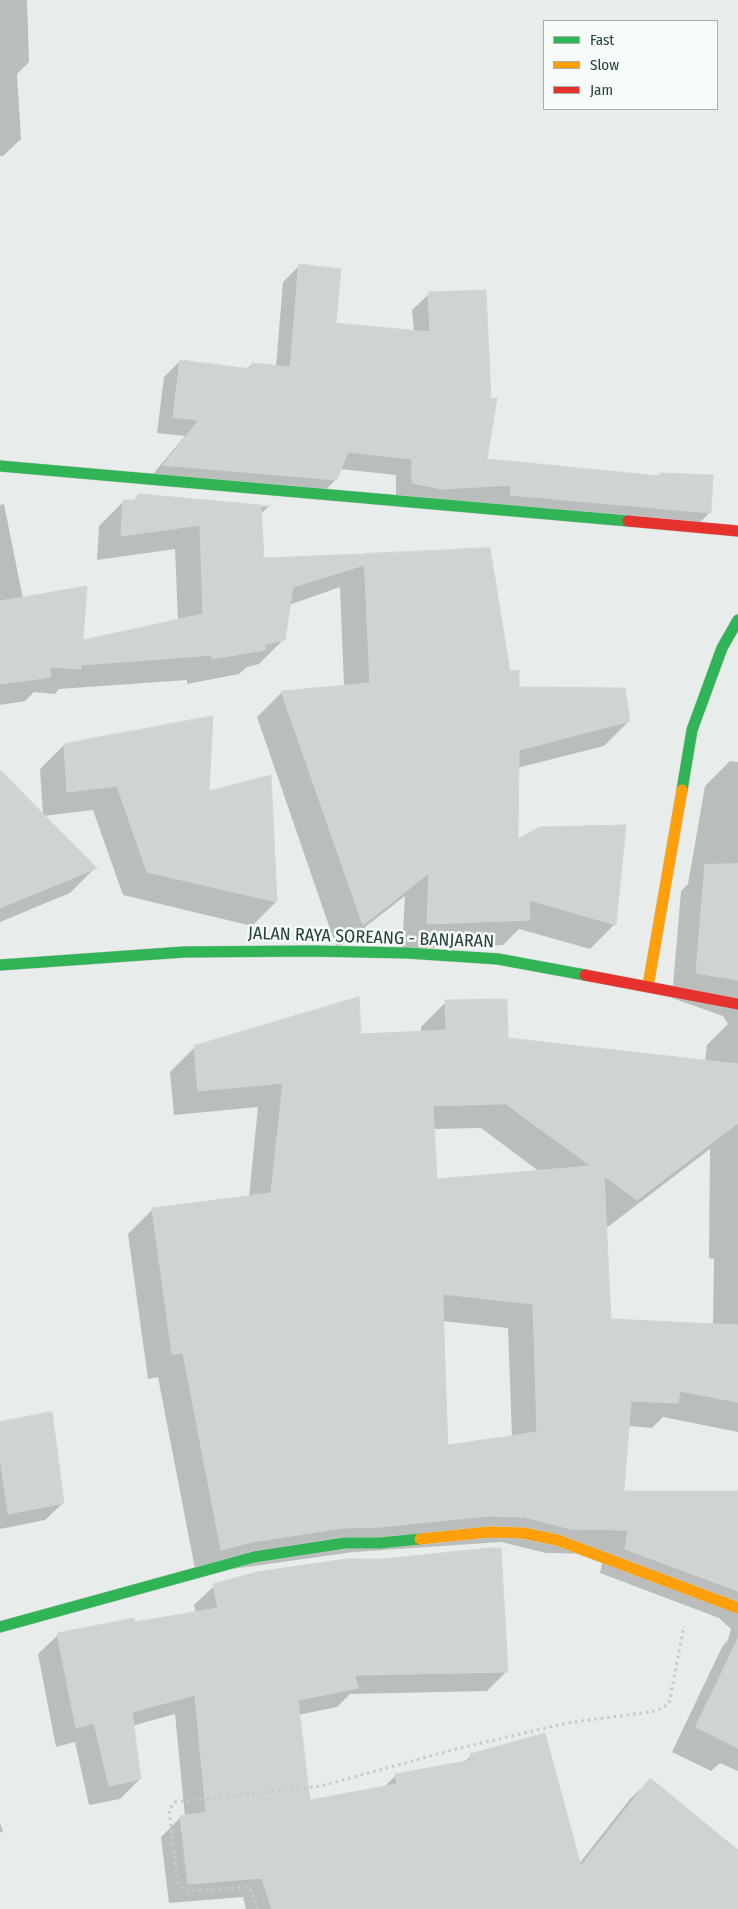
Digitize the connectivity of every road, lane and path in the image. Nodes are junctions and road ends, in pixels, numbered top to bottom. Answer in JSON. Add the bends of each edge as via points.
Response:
{"nodes":[{"id":1,"x":0,"y":466,"type":"edge"},
{"id":2,"x":738,"y":531,"type":"edge"},
{"id":3,"x":738,"y":620,"type":"edge"},
{"id":4,"x":0,"y":965,"type":"edge"},
{"id":5,"x":648,"y":986,"type":"junction"},
{"id":6,"x":738,"y":1004,"type":"edge"},
{"id":7,"x":690,"y":1590,"type":"junction"},
{"id":8,"x":738,"y":1608,"type":"edge"},
{"id":9,"x":0,"y":1627,"type":"edge"},
{"id":10,"x":258,"y":1909,"type":"edge"}],
"edges":[{"from":1,"to":2,"type":"street"},
{"from":3,"to":5,"type":"street","via":[[722,648],[692,730]]},
{"from":4,"to":5,"type":"street","name":"JALAN RAYA SOREANG - BANJARAN","via":[[184,952],[407,953],[498,959]]},
{"from":5,"to":6,"type":"street","name":"JALAN RAYA SOREANG - BANJARAN"},
{"from":7,"to":8,"type":"street"},
{"from":7,"to":9,"type":"street","via":[[558,1540],[523,1533],[489,1532],[380,1543],[345,1543],[254,1557]]},
{"from":7,"to":10,"type":"path","via":[[669,1704],[656,1711],[567,1723],[321,1786],[176,1802],[168,1810],[178,1886],[188,1891],[249,1887]]}]}
